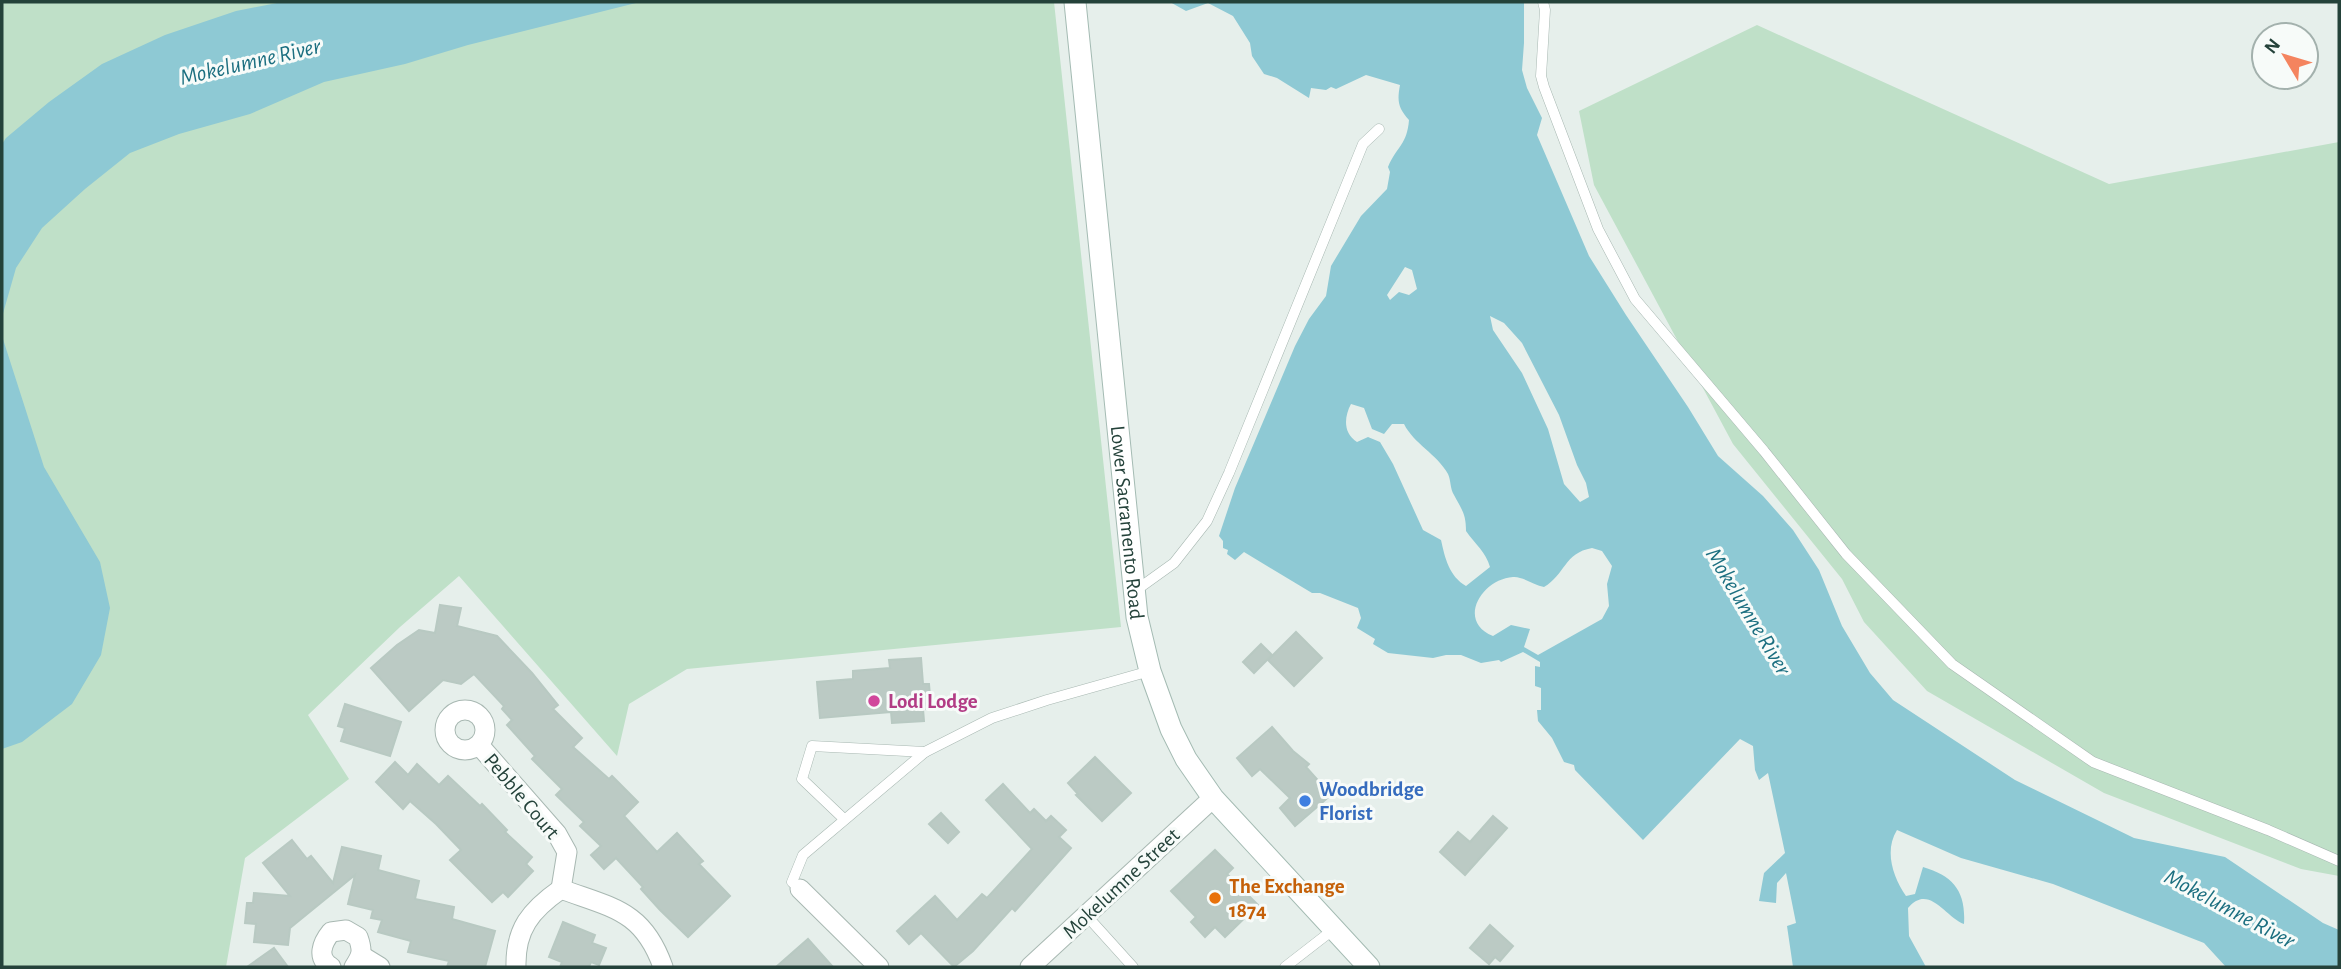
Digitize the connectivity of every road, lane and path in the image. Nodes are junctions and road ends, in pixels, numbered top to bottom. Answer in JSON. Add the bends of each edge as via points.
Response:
{"nodes":[{"id":1,"x":1075,"y":2,"type":"edge"},
{"id":2,"x":1543,"y":2,"type":"edge"},
{"id":3,"x":1379,"y":129,"type":"dead end"},
{"id":4,"x":1135,"y":591,"type":"junction"},
{"id":5,"x":1150,"y":671,"type":"junction"},
{"id":6,"x":479,"y":745,"type":"dead end"},
{"id":7,"x":925,"y":752,"type":"junction"},
{"id":8,"x":1213,"y":798,"type":"junction"},
{"id":9,"x":844,"y":819,"type":"junction"},
{"id":10,"x":2339,"y":862,"type":"edge"},
{"id":11,"x":561,"y":888,"type":"junction"},
{"id":12,"x":800,"y":889,"type":"joint"},
{"id":13,"x":1086,"y":915,"type":"junction"},
{"id":14,"x":1334,"y":929,"type":"junction"},
{"id":15,"x":358,"y":962,"type":"edge"},
{"id":16,"x":331,"y":967,"type":"edge"},
{"id":17,"x":380,"y":967,"type":"edge"},
{"id":18,"x":516,"y":967,"type":"edge"},
{"id":19,"x":663,"y":967,"type":"edge"},
{"id":20,"x":879,"y":967,"type":"edge"},
{"id":21,"x":1030,"y":967,"type":"edge"},
{"id":22,"x":1133,"y":967,"type":"edge"},
{"id":23,"x":1285,"y":967,"type":"edge"},
{"id":24,"x":1369,"y":967,"type":"edge"}],
"edges":[{"from":1,"to":4,"type":"main road","name":"Lower Sacramento Road"},
{"from":2,"to":10,"type":"lane","via":[[1544,87],[1598,229],[1635,299],[1846,554],[1952,664],[2093,762]]},
{"from":3,"to":4,"type":"lane","via":[[1363,144],[1206,521],[1174,563]]},
{"from":4,"to":5,"type":"main road","name":"Lower Sacramento Road"},
{"from":5,"to":7,"type":"lane","via":[[992,718]]},
{"from":5,"to":8,"type":"main road","name":"Lower Sacramento Road","via":[[1186,760]]},
{"from":6,"to":11,"type":"street","name":"Pebble Court","via":[[557,834],[567,852]]},
{"from":7,"to":9,"type":"lane"},
{"from":7,"to":9,"type":"lane","via":[[812,746],[802,779]]},
{"from":8,"to":13,"type":"street","name":"Mokelumne Street"},
{"from":8,"to":14,"type":"main road","name":"Lower Sacramento Road"},
{"from":9,"to":12,"type":"lane","via":[[803,855],[792,882]]},
{"from":11,"to":18,"type":"street","via":[[539,904],[526,922]]},
{"from":11,"to":19,"type":"street","via":[[624,913],[643,927]]},
{"from":12,"to":20,"type":"street"},
{"from":13,"to":21,"type":"street","name":"Mokelumne Street"},
{"from":13,"to":22,"type":"lane"},
{"from":14,"to":23,"type":"lane"},
{"from":14,"to":24,"type":"main road","name":"Lower Sacramento Road"},
{"from":15,"to":16,"type":"street","via":[[358,937],[346,930],[331,932],[321,952]]},
{"from":15,"to":17,"type":"street"}]}
